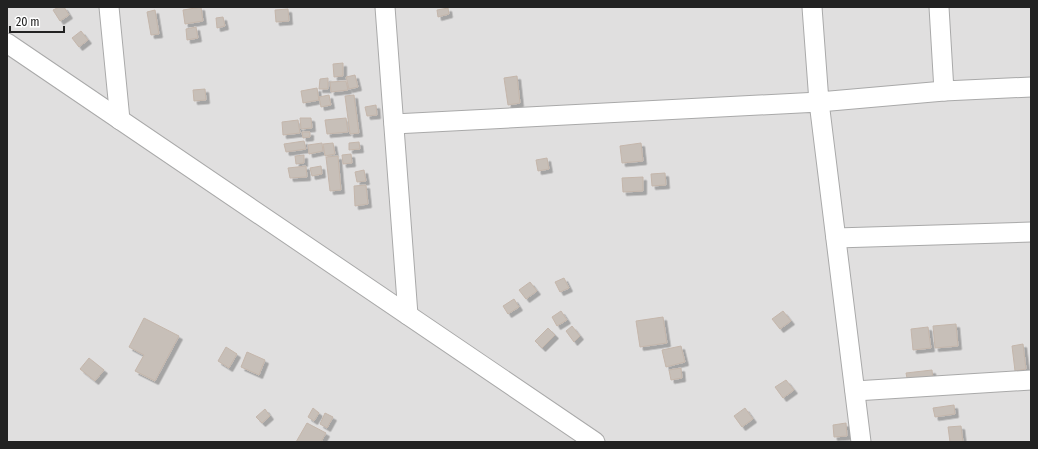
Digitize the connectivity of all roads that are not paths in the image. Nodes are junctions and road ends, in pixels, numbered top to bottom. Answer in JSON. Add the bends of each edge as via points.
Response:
{"nodes":[{"id":1,"x":109,"y":7,"type":"edge"},
{"id":2,"x":385,"y":7,"type":"edge"},
{"id":3,"x":812,"y":7,"type":"edge"},
{"id":4,"x":940,"y":7,"type":"edge"},
{"id":5,"x":7,"y":43,"type":"edge"},
{"id":6,"x":1031,"y":87,"type":"edge"},
{"id":7,"x":944,"y":91,"type":"junction"},
{"id":8,"x":819,"y":102,"type":"junction"},
{"id":9,"x":120,"y":120,"type":"junction"},
{"id":10,"x":394,"y":124,"type":"junction"},
{"id":11,"x":1031,"y":232,"type":"edge"},
{"id":12,"x":836,"y":238,"type":"junction"},
{"id":13,"x":408,"y":315,"type":"junction"},
{"id":14,"x":1031,"y":380,"type":"edge"},
{"id":15,"x":855,"y":391,"type":"junction"},
{"id":16,"x":595,"y":442,"type":"edge"},
{"id":17,"x":861,"y":442,"type":"edge"}],
"edges":[{"from":1,"to":9,"type":"street"},
{"from":2,"to":10,"type":"street"},
{"from":3,"to":8,"type":"street"},
{"from":4,"to":7,"type":"street"},
{"from":5,"to":9,"type":"street"},
{"from":6,"to":7,"type":"street"},
{"from":7,"to":8,"type":"street"},
{"from":8,"to":10,"type":"street"},
{"from":8,"to":12,"type":"street"},
{"from":9,"to":13,"type":"street"},
{"from":10,"to":13,"type":"street"},
{"from":11,"to":12,"type":"street"},
{"from":12,"to":15,"type":"street"},
{"from":13,"to":16,"type":"street"},
{"from":14,"to":15,"type":"street"},
{"from":15,"to":17,"type":"street"}]}
